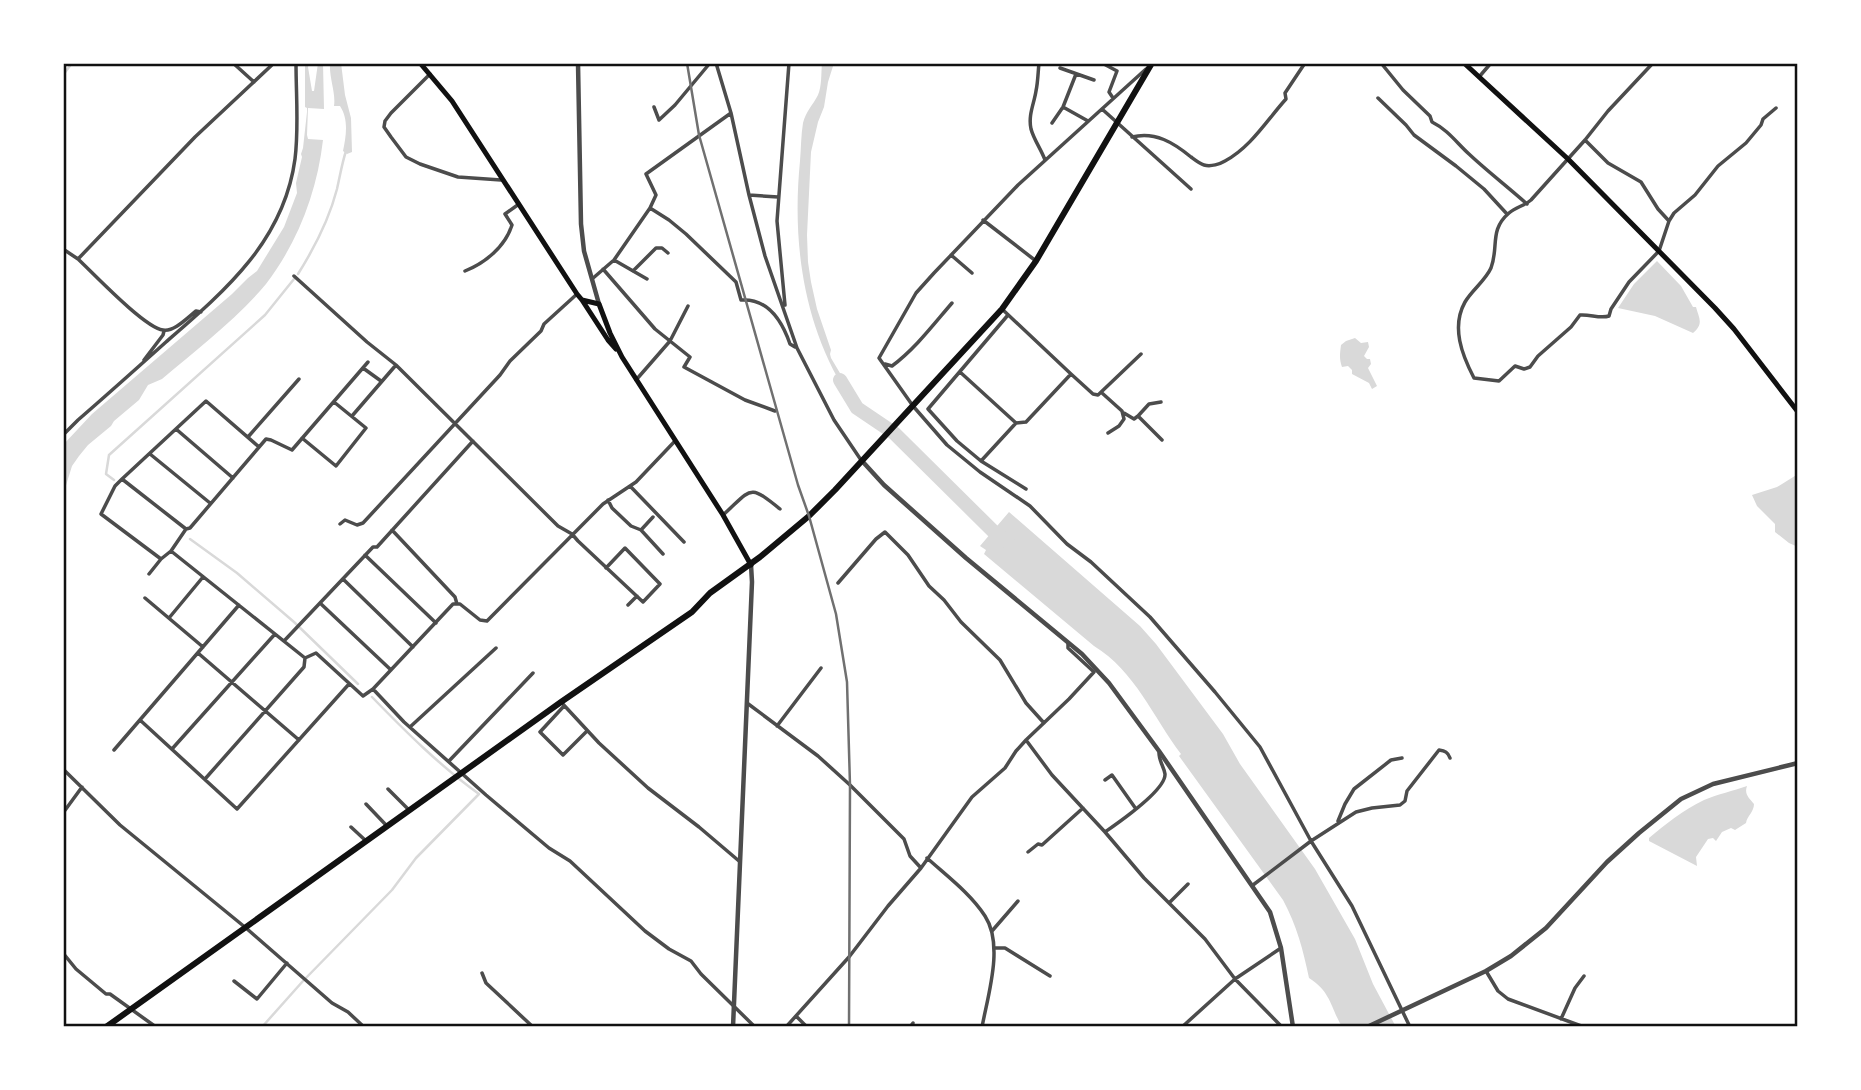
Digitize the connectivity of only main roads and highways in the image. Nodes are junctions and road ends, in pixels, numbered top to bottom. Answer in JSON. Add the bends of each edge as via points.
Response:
{"nodes":[{"id":1,"x":420,"y":63,"type":"edge"},
{"id":2,"x":1464,"y":63,"type":"edge"},
{"id":3,"x":1151,"y":65,"type":"edge"},
{"id":4,"x":582,"y":300,"type":"junction"},
{"id":5,"x":622,"y":357,"type":"junction"},
{"id":6,"x":1798,"y":412,"type":"edge"},
{"id":7,"x":751,"y":565,"type":"junction"},
{"id":8,"x":106,"y":1027,"type":"edge"}],
"edges":[{"from":1,"to":4,"type":"main road","via":[[452,101]]},
{"from":2,"to":6,"type":"main road","via":[[1568,159],[1734,329]]},
{"from":3,"to":7,"type":"main road","via":[[1036,261],[1002,309],[865,460]]},
{"from":4,"to":5,"type":"main road"},
{"from":4,"to":5,"type":"main road","via":[[599,304]]},
{"from":5,"to":7,"type":"main road"},
{"from":7,"to":8,"type":"main road","via":[[710,593],[692,612]]}]}
